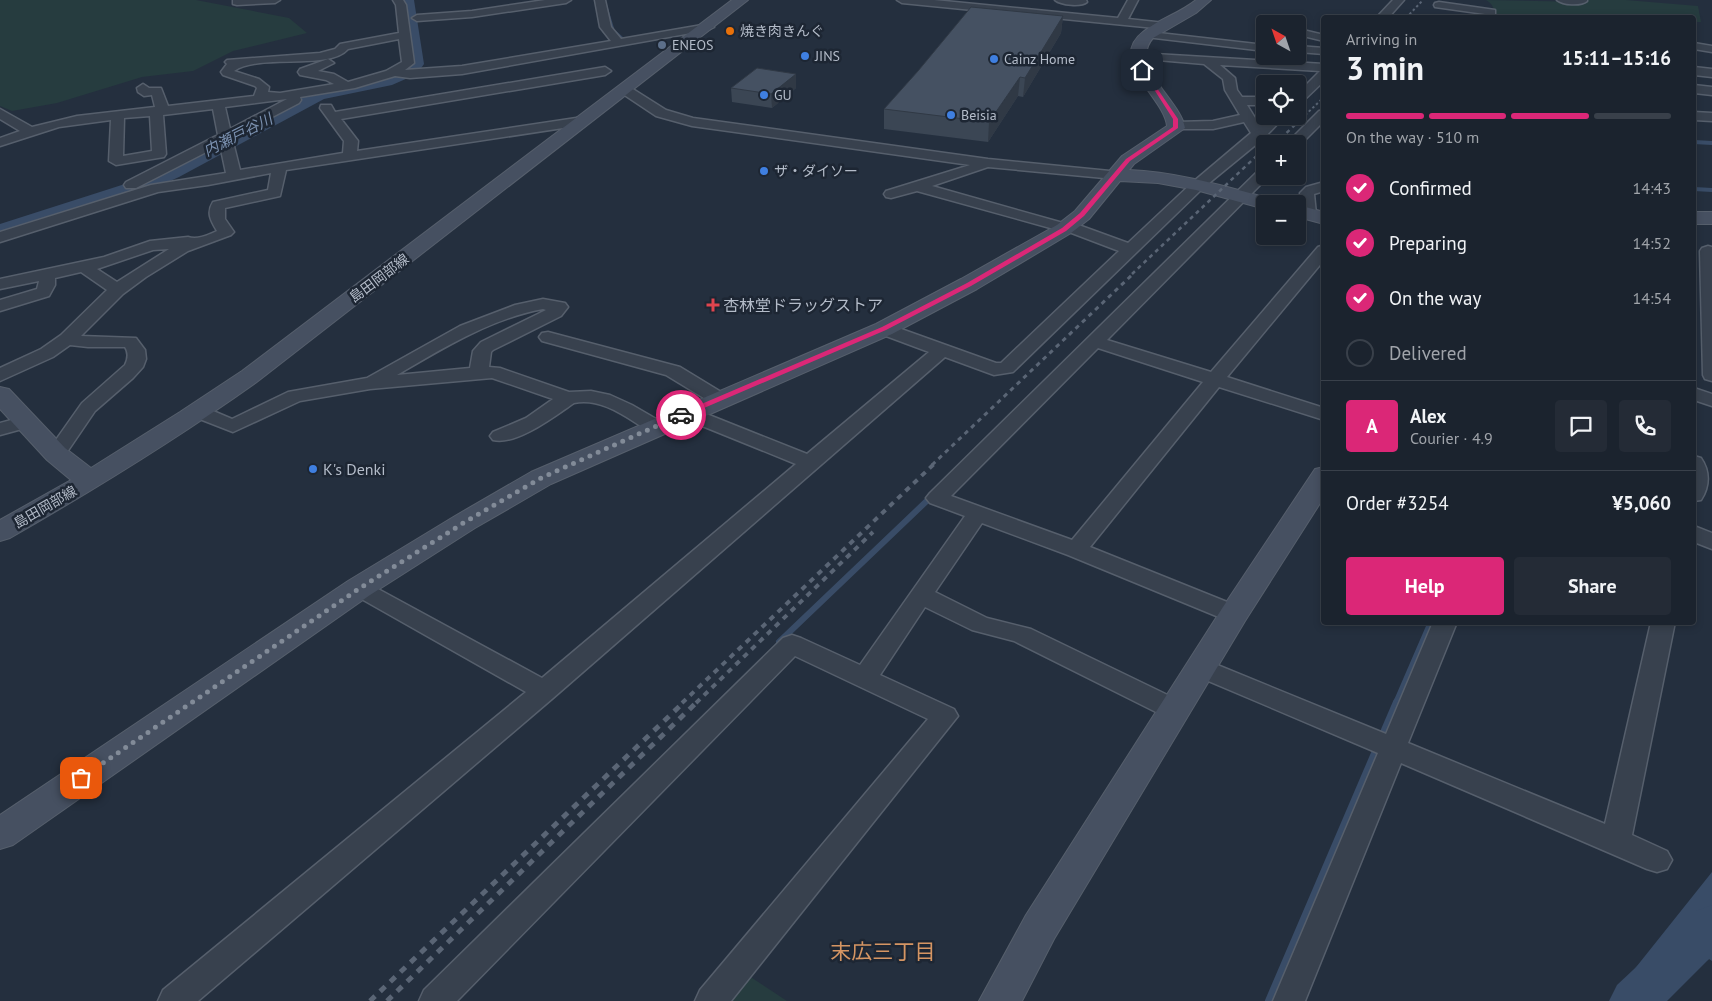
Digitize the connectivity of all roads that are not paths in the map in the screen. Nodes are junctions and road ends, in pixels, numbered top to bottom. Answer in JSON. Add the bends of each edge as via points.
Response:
{"nodes":[{"id":1,"x":275,"y":0,"type":"edge"},
{"id":2,"x":398,"y":0,"type":"edge"},
{"id":3,"x":566,"y":0,"type":"edge"},
{"id":4,"x":600,"y":0,"type":"edge"},
{"id":5,"x":742,"y":0,"type":"edge"},
{"id":6,"x":902,"y":0,"type":"edge"},
{"id":7,"x":1060,"y":0,"type":"edge"},
{"id":8,"x":1133,"y":0,"type":"edge"},
{"id":9,"x":1204,"y":0,"type":"edge"},
{"id":10,"x":1399,"y":0,"type":"edge"},
{"id":11,"x":1562,"y":0,"type":"edge"},
{"id":12,"x":1580,"y":0,"type":"edge"},
{"id":13,"x":1083,"y":1,"type":"edge"},
{"id":14,"x":237,"y":2,"type":"dead end"},
{"id":15,"x":1438,"y":5,"type":"edge"},
{"id":16,"x":1384,"y":15,"type":"edge"},
{"id":17,"x":1490,"y":15,"type":"edge"},
{"id":18,"x":1072,"y":16,"type":"junction"},
{"id":19,"x":1122,"y":22,"type":"junction"},
{"id":20,"x":708,"y":27,"type":"junction"},
{"id":21,"x":404,"y":31,"type":"junction"},
{"id":22,"x":1306,"y":34,"type":"edge"},
{"id":23,"x":1321,"y":37,"type":"edge"},
{"id":24,"x":1151,"y":39,"type":"junction"},
{"id":25,"x":618,"y":42,"type":"junction"},
{"id":26,"x":306,"y":45,"type":"dead end"},
{"id":27,"x":344,"y":46,"type":"junction"},
{"id":28,"x":1696,"y":46,"type":"edge"},
{"id":29,"x":1256,"y":47,"type":"edge"},
{"id":30,"x":1712,"y":49,"type":"edge"},
{"id":31,"x":572,"y":50,"type":"junction"},
{"id":32,"x":1306,"y":50,"type":"edge"},
{"id":33,"x":1321,"y":51,"type":"edge"},
{"id":34,"x":328,"y":54,"type":"junction"},
{"id":35,"x":421,"y":59,"type":"dead end"},
{"id":36,"x":1207,"y":60,"type":"junction"},
{"id":37,"x":1218,"y":69,"type":"junction"},
{"id":38,"x":1696,"y":71,"type":"edge"},
{"id":39,"x":304,"y":72,"type":"junction"},
{"id":40,"x":1321,"y":73,"type":"edge"},
{"id":41,"x":1321,"y":73,"type":"edge"},
{"id":42,"x":1712,"y":73,"type":"edge"},
{"id":43,"x":403,"y":74,"type":"junction"},
{"id":44,"x":1321,"y":75,"type":"edge"},
{"id":45,"x":253,"y":80,"type":"junction"},
{"id":46,"x":345,"y":81,"type":"junction"},
{"id":47,"x":618,"y":81,"type":"junction"},
{"id":48,"x":143,"y":88,"type":"dead end"},
{"id":49,"x":1696,"y":89,"type":"edge"},
{"id":50,"x":1306,"y":90,"type":"edge"},
{"id":51,"x":1712,"y":92,"type":"edge"},
{"id":52,"x":303,"y":95,"type":"junction"},
{"id":53,"x":260,"y":97,"type":"junction"},
{"id":54,"x":1238,"y":100,"type":"junction"},
{"id":55,"x":1256,"y":100,"type":"edge"},
{"id":56,"x":223,"y":104,"type":"junction"},
{"id":57,"x":160,"y":111,"type":"junction"},
{"id":58,"x":273,"y":112,"type":"junction"},
{"id":59,"x":0,"y":113,"type":"edge"},
{"id":60,"x":118,"y":115,"type":"junction"},
{"id":61,"x":333,"y":116,"type":"junction"},
{"id":62,"x":1696,"y":116,"type":"edge"},
{"id":63,"x":1248,"y":117,"type":"junction"},
{"id":64,"x":1321,"y":117,"type":"edge"},
{"id":65,"x":1712,"y":117,"type":"edge"},
{"id":66,"x":222,"y":120,"type":"junction"},
{"id":67,"x":583,"y":121,"type":"junction"},
{"id":68,"x":1270,"y":125,"type":"edge"},
{"id":69,"x":1176,"y":126,"type":"junction"},
{"id":70,"x":1696,"y":129,"type":"edge"},
{"id":71,"x":1712,"y":130,"type":"edge"},
{"id":72,"x":31,"y":132,"type":"junction"},
{"id":73,"x":1259,"y":135,"type":"joint"},
{"id":74,"x":1302,"y":135,"type":"edge"},
{"id":75,"x":226,"y":137,"type":"junction"},
{"id":76,"x":1256,"y":137,"type":"edge"},
{"id":77,"x":0,"y":142,"type":"edge"},
{"id":78,"x":350,"y":156,"type":"junction"},
{"id":79,"x":988,"y":163,"type":"junction"},
{"id":80,"x":279,"y":167,"type":"junction"},
{"id":81,"x":1114,"y":175,"type":"junction"},
{"id":82,"x":234,"y":176,"type":"junction"},
{"id":83,"x":1256,"y":181,"type":"edge"},
{"id":84,"x":1198,"y":185,"type":"junction"},
{"id":85,"x":916,"y":186,"type":"junction"},
{"id":86,"x":1321,"y":187,"type":"edge"},
{"id":87,"x":891,"y":194,"type":"dead end"},
{"id":88,"x":1240,"y":197,"type":"junction"},
{"id":89,"x":1256,"y":201,"type":"edge"},
{"id":90,"x":1310,"y":214,"type":"edge"},
{"id":91,"x":1696,"y":218,"type":"edge"},
{"id":92,"x":1712,"y":218,"type":"edge"},
{"id":93,"x":0,"y":226,"type":"edge"},
{"id":94,"x":1067,"y":227,"type":"junction"},
{"id":95,"x":0,"y":238,"type":"edge"},
{"id":96,"x":212,"y":238,"type":"junction"},
{"id":97,"x":1131,"y":250,"type":"junction"},
{"id":98,"x":1704,"y":251,"type":"edge"},
{"id":99,"x":1321,"y":254,"type":"edge"},
{"id":100,"x":109,"y":261,"type":"junction"},
{"id":101,"x":84,"y":267,"type":"junction"},
{"id":102,"x":151,"y":268,"type":"junction"},
{"id":103,"x":47,"y":274,"type":"junction"},
{"id":104,"x":0,"y":284,"type":"edge"},
{"id":105,"x":118,"y":290,"type":"junction"},
{"id":106,"x":0,"y":306,"type":"edge"},
{"id":107,"x":884,"y":329,"type":"junction"},
{"id":108,"x":67,"y":338,"type":"junction"},
{"id":109,"x":548,"y":338,"type":"dead end"},
{"id":110,"x":1096,"y":342,"type":"junction"},
{"id":111,"x":942,"y":350,"type":"junction"},
{"id":112,"x":479,"y":374,"type":"junction"},
{"id":113,"x":0,"y":375,"type":"edge"},
{"id":114,"x":1712,"y":375,"type":"edge"},
{"id":115,"x":1215,"y":379,"type":"junction"},
{"id":116,"x":370,"y":383,"type":"junction"},
{"id":117,"x":0,"y":394,"type":"edge"},
{"id":118,"x":1696,"y":395,"type":"edge"},
{"id":119,"x":568,"y":398,"type":"junction"},
{"id":120,"x":719,"y":399,"type":"junction"},
{"id":121,"x":1712,"y":400,"type":"edge"},
{"id":122,"x":199,"y":412,"type":"junction"},
{"id":123,"x":687,"y":413,"type":"junction"},
{"id":124,"x":1321,"y":413,"type":"edge"},
{"id":125,"x":26,"y":422,"type":"junction"},
{"id":126,"x":656,"y":427,"type":"junction"},
{"id":127,"x":0,"y":429,"type":"edge"},
{"id":128,"x":500,"y":436,"type":"dead end"},
{"id":129,"x":56,"y":454,"type":"junction"},
{"id":130,"x":811,"y":463,"type":"junction"},
{"id":131,"x":1696,"y":468,"type":"edge"},
{"id":132,"x":1321,"y":480,"type":"edge"},
{"id":133,"x":90,"y":481,"type":"junction"},
{"id":134,"x":1696,"y":488,"type":"edge"},
{"id":135,"x":978,"y":513,"type":"junction"},
{"id":136,"x":0,"y":532,"type":"edge"},
{"id":137,"x":1696,"y":534,"type":"edge"},
{"id":138,"x":1712,"y":542,"type":"edge"},
{"id":139,"x":1076,"y":550,"type":"junction"},
{"id":140,"x":360,"y":588,"type":"junction"},
{"id":141,"x":921,"y":594,"type":"junction"},
{"id":142,"x":1234,"y":614,"type":"junction"},
{"id":143,"x":1444,"y":625,"type":"edge"},
{"id":144,"x":1662,"y":625,"type":"edge"},
{"id":145,"x":1201,"y":668,"type":"junction"},
{"id":146,"x":864,"y":678,"type":"junction"},
{"id":147,"x":544,"y":691,"type":"junction"},
{"id":148,"x":1175,"y":710,"type":"junction"},
{"id":149,"x":1394,"y":749,"type":"junction"},
{"id":150,"x":0,"y":834,"type":"edge"},
{"id":151,"x":1616,"y":841,"type":"junction"},
{"id":152,"x":1657,"y":860,"type":"dead end"},
{"id":153,"x":174,"y":1001,"type":"edge"},
{"id":154,"x":435,"y":1001,"type":"edge"},
{"id":155,"x":711,"y":1001,"type":"edge"},
{"id":156,"x":1000,"y":1001,"type":"edge"},
{"id":157,"x":1289,"y":1001,"type":"edge"}],
"edges":[{"from":1,"to":14,"type":"street"},
{"from":2,"to":21,"type":"street"},
{"from":3,"to":21,"type":"street","via":[[472,14],[417,14],[418,25]]},
{"from":4,"to":25,"type":"street","via":[[606,27]]},
{"from":5,"to":20,"type":"main road","name":"島田岡部線"},
{"from":6,"to":18,"type":"street"},
{"from":7,"to":13,"type":"street"},
{"from":8,"to":19,"type":"street"},
{"from":9,"to":24,"type":"main road"},
{"from":10,"to":16,"type":"street"},
{"from":11,"to":12,"type":"street"},
{"from":13,"to":18,"type":"street"},
{"from":15,"to":17,"type":"street","via":[[1491,12]]},
{"from":18,"to":19,"type":"street"},
{"from":19,"to":24,"type":"street"},
{"from":20,"to":25,"type":"street"},
{"from":20,"to":47,"type":"main road","name":"島田岡部線"},
{"from":21,"to":27,"type":"street"},
{"from":21,"to":43,"type":"street","via":[[408,63]]},
{"from":22,"to":23,"type":"street"},
{"from":24,"to":29,"type":"street"},
{"from":24,"to":36,"type":"street"},
{"from":24,"to":69,"type":"main road","via":[[1142,70],[1175,119]]},
{"from":25,"to":31,"type":"street"},
{"from":26,"to":27,"type":"street"},
{"from":27,"to":34,"type":"street","via":[[339,52]]},
{"from":28,"to":30,"type":"street"},
{"from":31,"to":43,"type":"street","via":[[462,70]]},
{"from":31,"to":47,"type":"street"},
{"from":32,"to":33,"type":"street"},
{"from":34,"to":39,"type":"street","via":[[338,58]]},
{"from":34,"to":45,"type":"street","via":[[238,61],[227,72]]},
{"from":35,"to":43,"type":"street","via":[[418,70]]},
{"from":36,"to":37,"type":"street"},
{"from":36,"to":40,"type":"street"},
{"from":37,"to":41,"type":"street"},
{"from":37,"to":54,"type":"street","via":[[1229,78],[1231,90]]},
{"from":38,"to":42,"type":"street"},
{"from":39,"to":45,"type":"street","via":[[283,70]]},
{"from":39,"to":46,"type":"street"},
{"from":43,"to":46,"type":"street"},
{"from":44,"to":50,"type":"street"},
{"from":45,"to":53,"type":"street","via":[[263,87]]},
{"from":46,"to":52,"type":"street"},
{"from":46,"to":53,"type":"street"},
{"from":47,"to":61,"type":"street"},
{"from":47,"to":67,"type":"main road","name":"島田岡部線"},
{"from":47,"to":79,"type":"street","via":[[661,113],[692,122]]},
{"from":48,"to":57,"type":"street","via":[[144,92],[157,91]]},
{"from":49,"to":51,"type":"street"},
{"from":52,"to":56,"type":"street"},
{"from":52,"to":58,"type":"street"},
{"from":52,"to":61,"type":"street","via":[[316,98]]},
{"from":53,"to":56,"type":"street"},
{"from":54,"to":55,"type":"street"},
{"from":54,"to":63,"type":"street"},
{"from":56,"to":57,"type":"street"},
{"from":56,"to":66,"type":"street"},
{"from":57,"to":60,"type":"street"},
{"from":57,"to":60,"type":"street","via":[[159,154],[116,161]]},
{"from":58,"to":66,"type":"street"},
{"from":58,"to":75,"type":"street"},
{"from":59,"to":72,"type":"street"},
{"from":60,"to":72,"type":"street","via":[[91,114]]},
{"from":61,"to":78,"type":"street","via":[[351,141]]},
{"from":62,"to":65,"type":"street"},
{"from":63,"to":69,"type":"street","via":[[1213,125]]},
{"from":63,"to":73,"type":"street"},
{"from":64,"to":74,"type":"street"},
{"from":66,"to":75,"type":"street"},
{"from":67,"to":78,"type":"street"},
{"from":67,"to":122,"type":"main road","name":"島田岡部線"},
{"from":68,"to":73,"type":"street"},
{"from":69,"to":81,"type":"main road","via":[[1128,160]]},
{"from":70,"to":71,"type":"street"},
{"from":72,"to":77,"type":"street"},
{"from":75,"to":82,"type":"street"},
{"from":75,"to":93,"type":"street","via":[[126,187]]},
{"from":76,"to":84,"type":"street"},
{"from":78,"to":80,"type":"street"},
{"from":79,"to":81,"type":"street"},
{"from":79,"to":85,"type":"street"},
{"from":80,"to":82,"type":"street"},
{"from":80,"to":96,"type":"street","via":[[275,193],[218,205],[217,219],[226,232]]},
{"from":81,"to":84,"type":"main road","via":[[1158,177]]},
{"from":81,"to":94,"type":"main road"},
{"from":82,"to":95,"type":"street","via":[[136,193]]},
{"from":83,"to":88,"type":"street"},
{"from":84,"to":88,"type":"main road"},
{"from":84,"to":97,"type":"street"},
{"from":85,"to":87,"type":"street"},
{"from":85,"to":94,"type":"street"},
{"from":86,"to":90,"type":"street","via":[[1307,193]]},
{"from":88,"to":89,"type":"main road"},
{"from":88,"to":110,"type":"street"},
{"from":91,"to":92,"type":"main road"},
{"from":94,"to":97,"type":"street"},
{"from":94,"to":107,"type":"main road"},
{"from":96,"to":100,"type":"street","via":[[150,246]]},
{"from":96,"to":102,"type":"street","via":[[183,247]]},
{"from":97,"to":111,"type":"street","via":[[1006,368],[994,369]]},
{"from":98,"to":114,"type":"street"},
{"from":99,"to":115,"type":"street"},
{"from":100,"to":101,"type":"street"},
{"from":100,"to":102,"type":"street"},
{"from":101,"to":103,"type":"street"},
{"from":101,"to":105,"type":"street"},
{"from":102,"to":105,"type":"street"},
{"from":103,"to":104,"type":"street"},
{"from":103,"to":106,"type":"street","via":[[43,292]]},
{"from":105,"to":108,"type":"street"},
{"from":107,"to":111,"type":"street"},
{"from":107,"to":120,"type":"main road"},
{"from":108,"to":113,"type":"street","via":[[47,353]]},
{"from":108,"to":129,"type":"street","via":[[88,342],[130,342],[138,353],[134,367],[94,401]]},
{"from":109,"to":120,"type":"street","via":[[673,371]]},
{"from":110,"to":115,"type":"street"},
{"from":110,"to":135,"type":"street","via":[[937,498]]},
{"from":111,"to":130,"type":"street"},
{"from":112,"to":116,"type":"street"},
{"from":112,"to":116,"type":"street","via":[[482,351],[487,346],[560,307],[542,304],[498,316],[458,333]]},
{"from":112,"to":119,"type":"street","via":[[493,372]]},
{"from":115,"to":124,"type":"street"},
{"from":115,"to":139,"type":"street"},
{"from":116,"to":122,"type":"street","via":[[295,396],[233,426]]},
{"from":117,"to":125,"type":"main road"},
{"from":118,"to":121,"type":"street"},
{"from":119,"to":126,"type":"street","via":[[578,395],[604,398]]},
{"from":119,"to":128,"type":"street","via":[[533,422]]},
{"from":120,"to":123,"type":"main road"},
{"from":122,"to":133,"type":"main road","name":"島田岡部線"},
{"from":123,"to":126,"type":"main road"},
{"from":123,"to":130,"type":"street"},
{"from":125,"to":127,"type":"street"},
{"from":125,"to":129,"type":"main road"},
{"from":126,"to":140,"type":"main road","via":[[541,478]]},
{"from":129,"to":133,"type":"main road"},
{"from":130,"to":147,"type":"street"},
{"from":131,"to":134,"type":"street","via":[[1699,478]]},
{"from":132,"to":142,"type":"main road"},
{"from":133,"to":136,"type":"main road","name":"島田岡部線"},
{"from":135,"to":139,"type":"street"},
{"from":135,"to":141,"type":"street"},
{"from":137,"to":138,"type":"street"},
{"from":139,"to":142,"type":"street"},
{"from":140,"to":147,"type":"street"},
{"from":140,"to":150,"type":"main road"},
{"from":141,"to":146,"type":"street"},
{"from":141,"to":148,"type":"street","via":[[980,624],[1022,635]]},
{"from":142,"to":145,"type":"main road"},
{"from":143,"to":149,"type":"street"},
{"from":144,"to":151,"type":"street"},
{"from":145,"to":148,"type":"main road"},
{"from":145,"to":149,"type":"street"},
{"from":146,"to":154,"type":"street","via":[[792,644]]},
{"from":146,"to":155,"type":"street","via":[[945,716]]},
{"from":147,"to":153,"type":"street"},
{"from":148,"to":156,"type":"main road","via":[[1040,927]]},
{"from":149,"to":151,"type":"street"},
{"from":149,"to":157,"type":"street"},
{"from":151,"to":152,"type":"street"}]}
